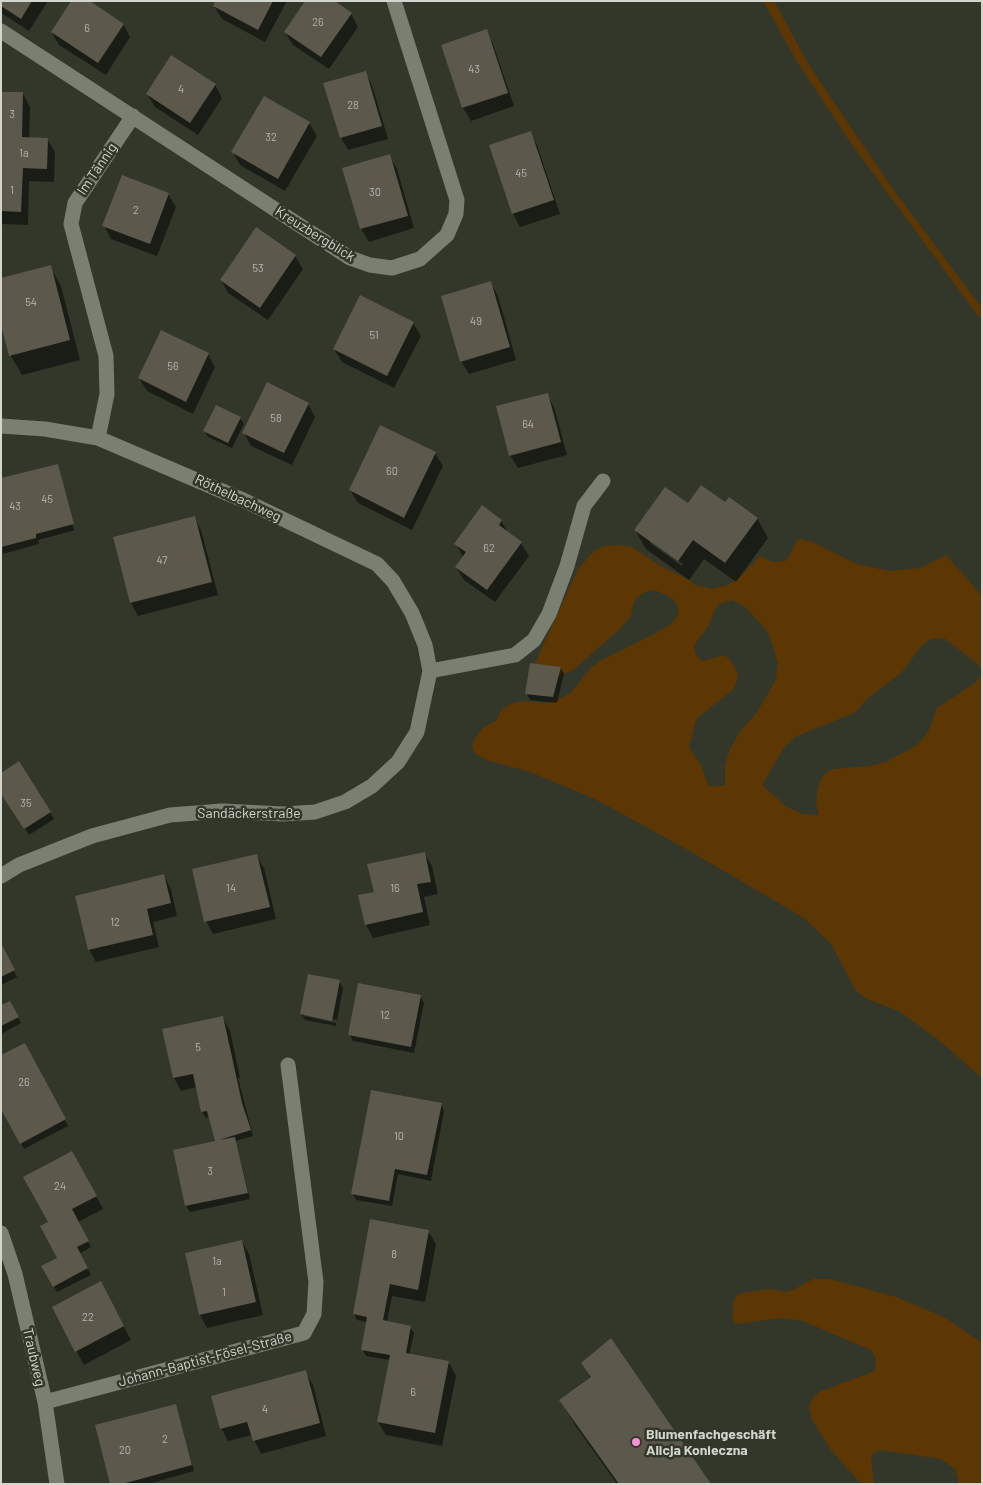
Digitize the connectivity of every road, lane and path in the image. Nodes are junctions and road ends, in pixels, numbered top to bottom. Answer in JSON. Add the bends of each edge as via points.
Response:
{"nodes":[{"id":1,"x":394,"y":1,"type":"edge"},
{"id":2,"x":1,"y":30,"type":"edge"},
{"id":3,"x":133,"y":116,"type":"junction"},
{"id":4,"x":1,"y":426,"type":"edge"},
{"id":5,"x":98,"y":438,"type":"junction"},
{"id":6,"x":603,"y":481,"type":"dead end"},
{"id":7,"x":425,"y":645,"type":"joint"},
{"id":8,"x":430,"y":671,"type":"junction"},
{"id":9,"x":1,"y":876,"type":"edge"},
{"id":10,"x":288,"y":1065,"type":"dead end"},
{"id":11,"x":1,"y":1233,"type":"edge"},
{"id":12,"x":45,"y":1402,"type":"junction"},
{"id":13,"x":57,"y":1484,"type":"edge"}],
"edges":[{"from":1,"to":3,"type":"street","name":"Kreuzbergblick","via":[[456,200],[456,214],[447,235],[420,259],[400,267],[384,268],[350,258]]},
{"from":2,"to":3,"type":"street"},
{"from":3,"to":5,"type":"street","name":"Im Tännig","via":[[75,203],[70,224],[106,356],[106,394]]},
{"from":4,"to":5,"type":"street","name":"Röthelbachweg"},
{"from":5,"to":7,"type":"street","name":"Röthelbachweg","via":[[242,500],[377,564],[393,581],[412,613]]},
{"from":6,"to":8,"type":"street","via":[[584,506],[567,566],[549,614],[534,640],[514,655]]},
{"from":7,"to":8,"type":"street","name":"Sandäckerstraße"},
{"from":8,"to":9,"type":"street","name":"Sandäckerstraße","via":[[417,732],[398,762],[372,786],[345,802],[315,812],[291,814],[222,810],[170,814],[92,836],[19,865]]},
{"from":10,"to":12,"type":"street","name":"Johann-Baptist-Fösel-Straße","via":[[316,1282],[314,1314],[304,1333]]},
{"from":11,"to":12,"type":"street","name":"Traubweg"},
{"from":12,"to":13,"type":"street","name":"Traubweg"}]}
